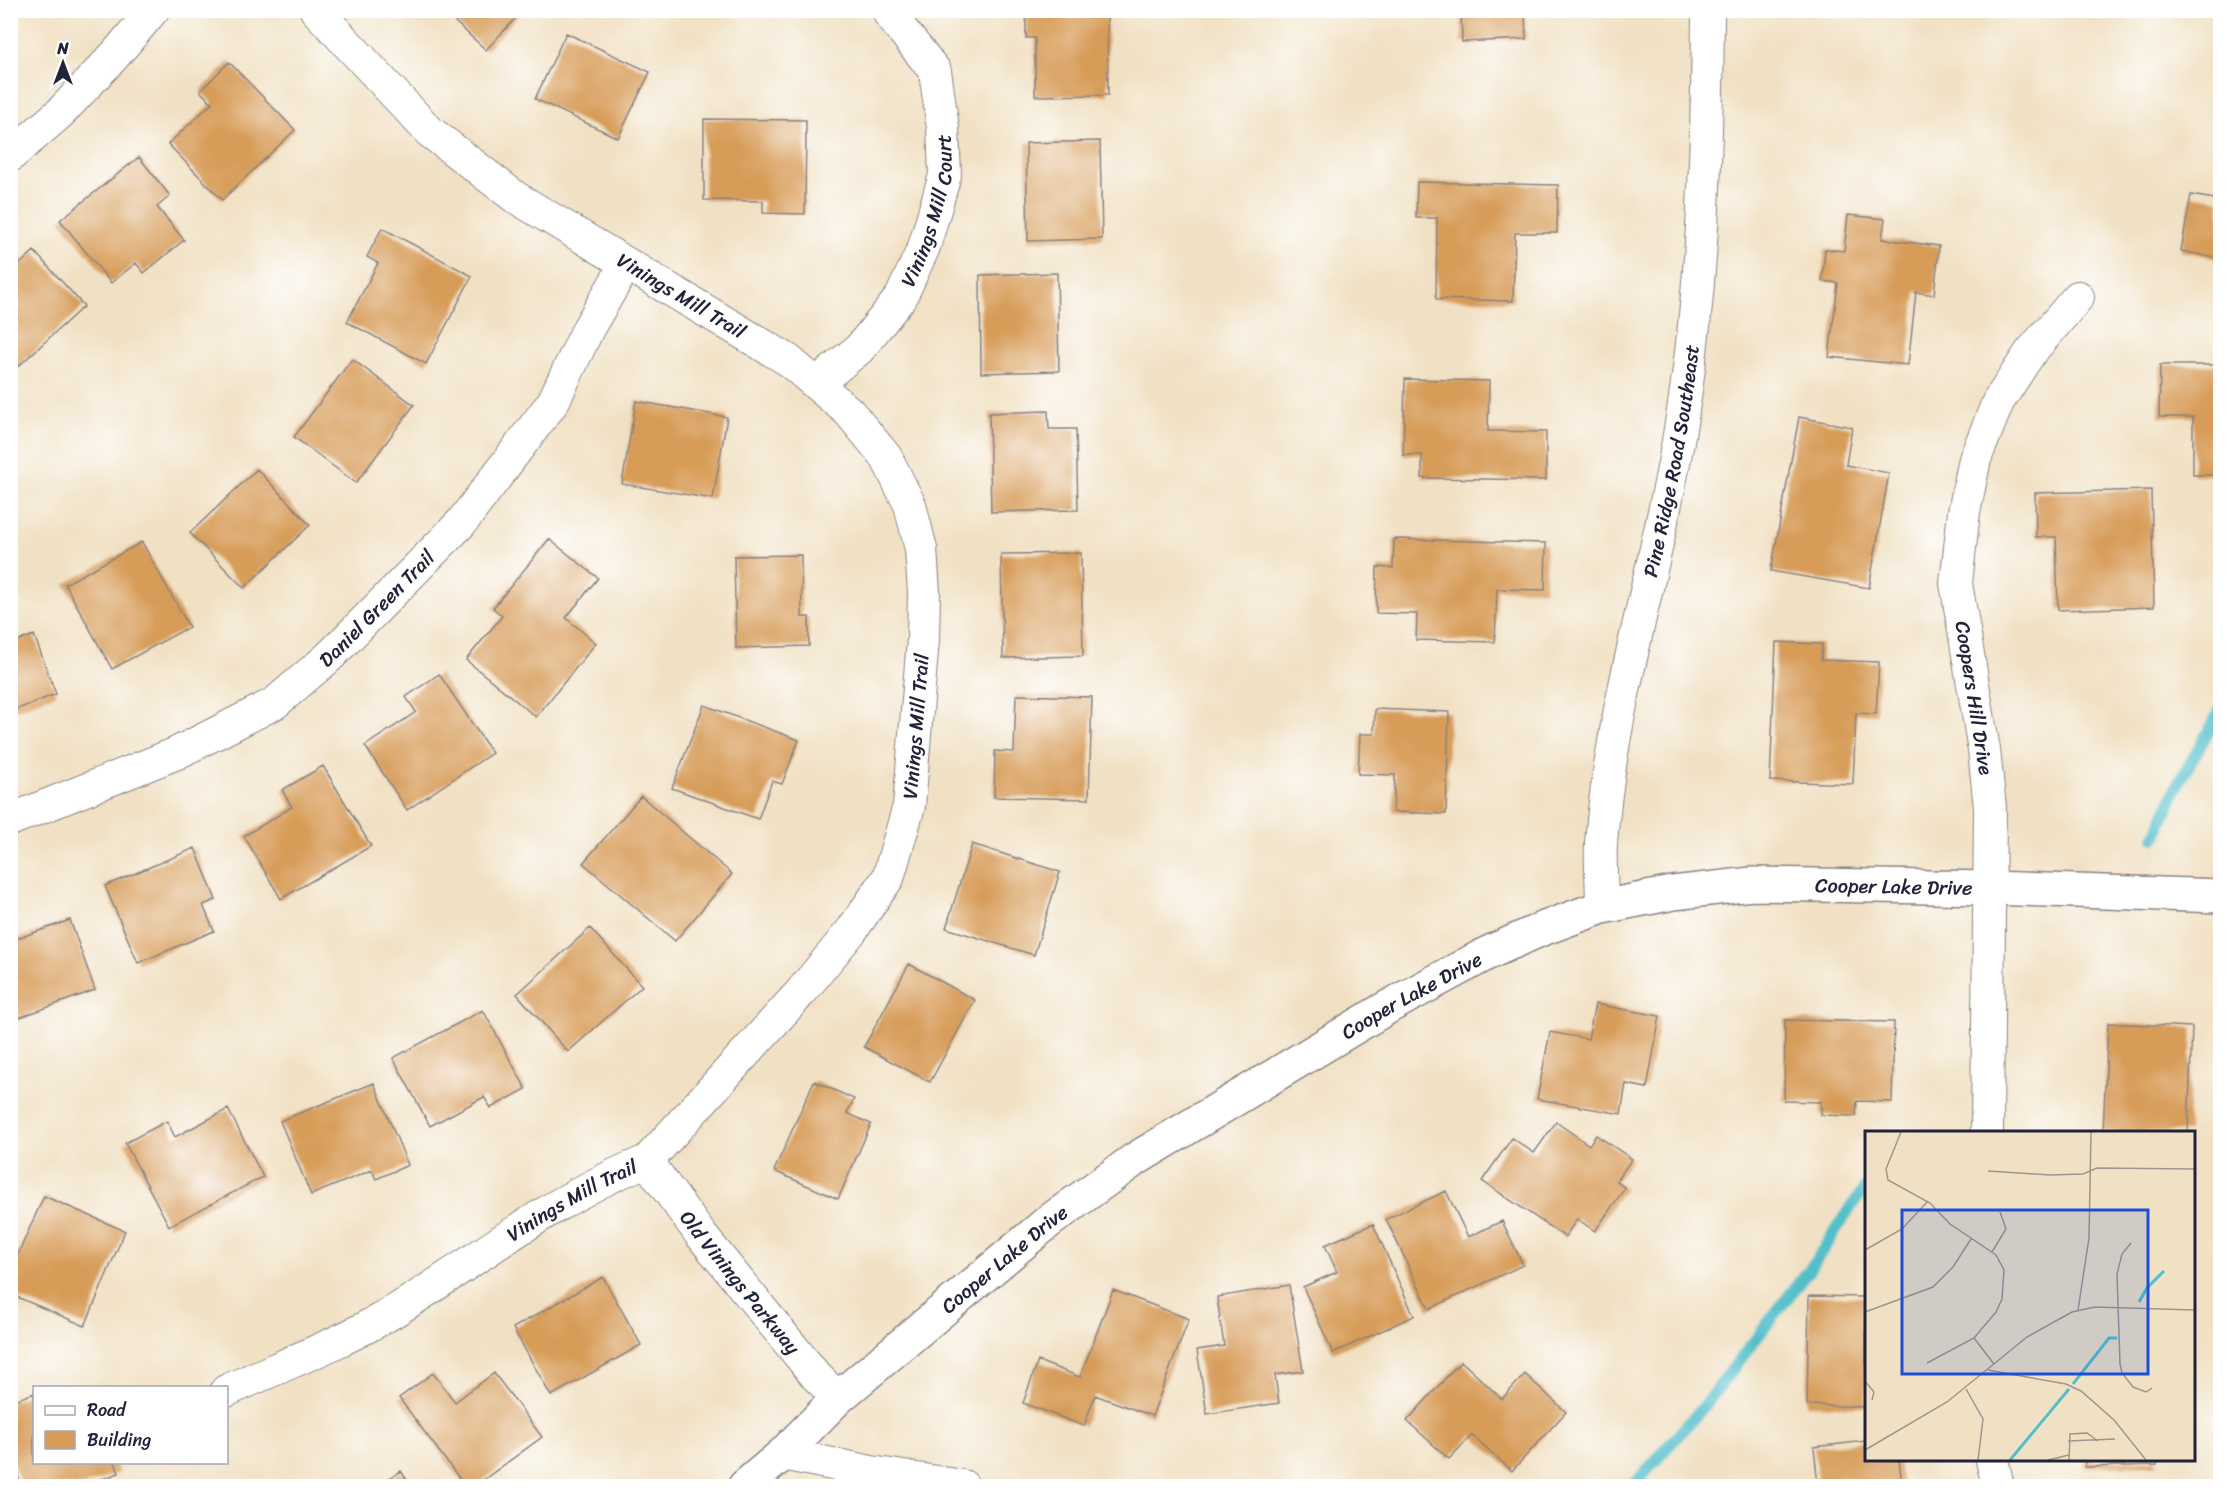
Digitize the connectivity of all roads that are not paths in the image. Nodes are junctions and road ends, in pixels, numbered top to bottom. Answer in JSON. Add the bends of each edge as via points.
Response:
{"nodes":[{"id":1,"x":153,"y":10,"type":"edge"},
{"id":2,"x":316,"y":10,"type":"edge"},
{"id":3,"x":1708,"y":10,"type":"edge"},
{"id":4,"x":890,"y":15,"type":"dead end"},
{"id":5,"x":10,"y":156,"type":"edge"},
{"id":6,"x":626,"y":264,"type":"junction"},
{"id":7,"x":2078,"y":297,"type":"dead end"},
{"id":8,"x":816,"y":384,"type":"junction"},
{"id":9,"x":10,"y":820,"type":"edge"},
{"id":10,"x":1990,"y":888,"type":"junction"},
{"id":11,"x":2220,"y":896,"type":"edge"},
{"id":12,"x":1602,"y":907,"type":"junction"},
{"id":13,"x":1987,"y":1131,"type":"edge"},
{"id":14,"x":647,"y":1161,"type":"junction"},
{"id":15,"x":228,"y":1390,"type":"edge"},
{"id":16,"x":838,"y":1398,"type":"junction"},
{"id":17,"x":783,"y":1454,"type":"junction"},
{"id":18,"x":1992,"y":1461,"type":"edge"},
{"id":19,"x":745,"y":1486,"type":"edge"},
{"id":20,"x":963,"y":1486,"type":"edge"},
{"id":21,"x":1998,"y":1486,"type":"edge"}],
"edges":[{"from":1,"to":5,"type":"street","via":[[60,113]]},
{"from":2,"to":6,"type":"street","name":"Vinings Mill Trail","via":[[429,131],[515,197]]},
{"from":3,"to":12,"type":"street","name":"Pine Ridge Road Southeast","via":[[1707,151],[1692,345],[1660,538],[1613,746],[1601,844]]},
{"from":4,"to":8,"type":"street","name":"Vinings Mill Court","via":[[935,71],[945,175],[924,247],[901,297],[859,349]]},
{"from":6,"to":8,"type":"street","name":"Vinings Mill Trail","via":[[788,360]]},
{"from":6,"to":9,"type":"street","name":"Daniel Green Trail","via":[[589,327],[553,402],[462,522],[329,657],[275,703],[177,753]]},
{"from":7,"to":10,"type":"street","name":"Coopers Hill Drive","via":[[2030,353],[1998,402],[1975,459],[1964,512],[1956,583],[1984,750],[1990,808]]},
{"from":8,"to":14,"type":"street","name":"Vinings Mill Trail","via":[[849,412],[886,457],[910,504],[921,549],[922,640],[909,806],[888,878],[852,930],[801,992]]},
{"from":10,"to":11,"type":"street","name":"Cooper Lake Drive"},
{"from":10,"to":12,"type":"street","name":"Cooper Lake Drive","via":[[1752,884]]},
{"from":10,"to":13,"type":"street","name":"Coopers Hill Drive"},
{"from":12,"to":16,"type":"street","name":"Cooper Lake Drive","via":[[1477,958],[1151,1148],[1048,1222]]},
{"from":14,"to":15,"type":"street","name":"Vinings Mill Trail","via":[[617,1173],[502,1239],[387,1315]]},
{"from":14,"to":16,"type":"street","name":"Old Vinings Parkway","via":[[701,1235]]},
{"from":16,"to":17,"type":"street","name":"Cooper Lake Drive"},
{"from":17,"to":19,"type":"street","name":"Cooper Lake Drive"},
{"from":17,"to":20,"type":"street"},
{"from":18,"to":21,"type":"street"}]}
